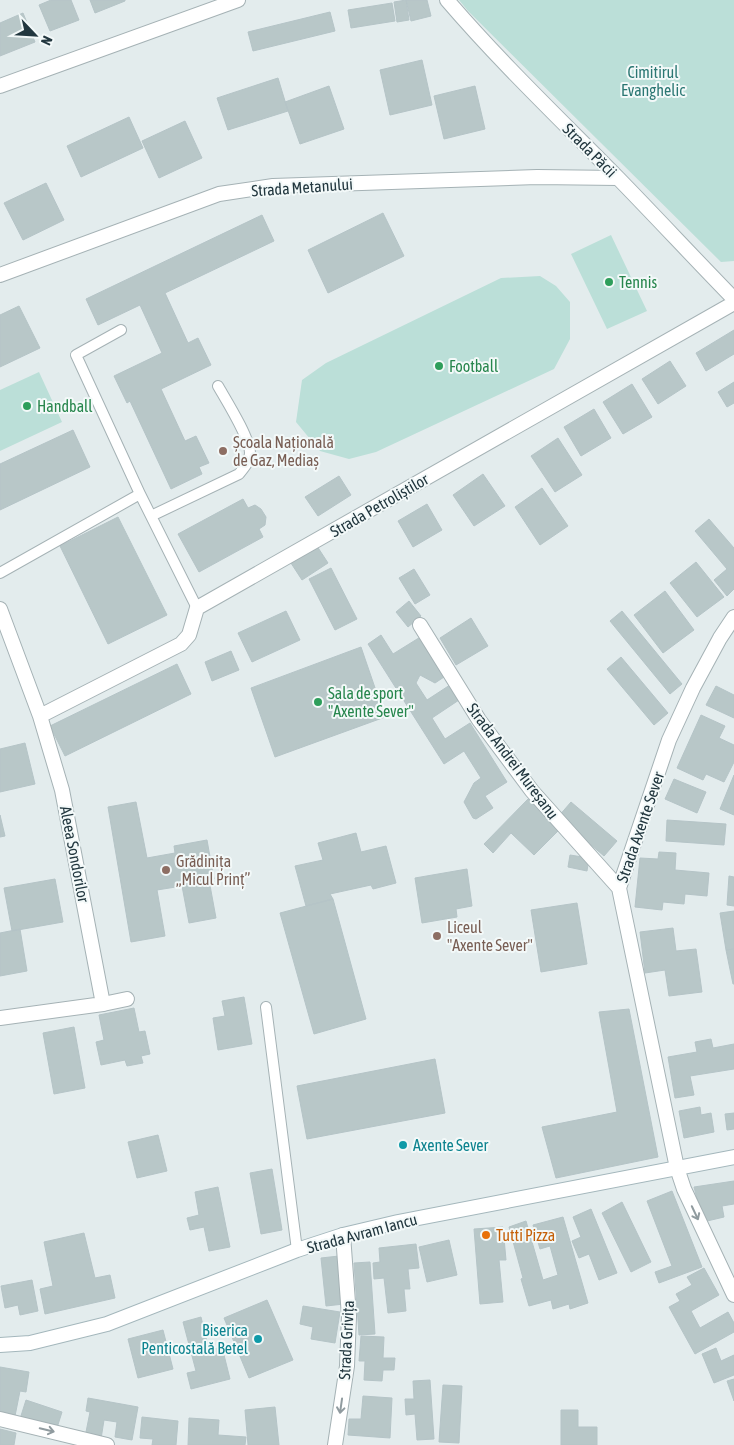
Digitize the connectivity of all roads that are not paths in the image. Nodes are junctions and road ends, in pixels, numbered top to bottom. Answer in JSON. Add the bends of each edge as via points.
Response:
{"nodes":[{"id":1,"x":238,"y":0,"type":"edge"},
{"id":2,"x":447,"y":0,"type":"edge"},
{"id":3,"x":0,"y":86,"type":"edge"},
{"id":4,"x":618,"y":178,"type":"junction"},
{"id":5,"x":0,"y":275,"type":"edge"},
{"id":6,"x":734,"y":299,"type":"edge"},
{"id":7,"x":734,"y":303,"type":"edge"},
{"id":8,"x":121,"y":330,"type":"dead end"},
{"id":9,"x":218,"y":386,"type":"dead end"},
{"id":10,"x":140,"y":494,"type":"junction"},
{"id":11,"x":151,"y":516,"type":"junction"},
{"id":12,"x":0,"y":572,"type":"edge"},
{"id":13,"x":197,"y":608,"type":"junction"},
{"id":14,"x":0,"y":609,"type":"edge"},
{"id":15,"x":734,"y":617,"type":"edge"},
{"id":16,"x":420,"y":625,"type":"dead end"},
{"id":17,"x":40,"y":716,"type":"junction"},
{"id":18,"x":618,"y":888,"type":"junction"},
{"id":19,"x":127,"y":999,"type":"dead end"},
{"id":20,"x":103,"y":1004,"type":"junction"},
{"id":21,"x":266,"y":1007,"type":"dead end"},
{"id":22,"x":0,"y":1018,"type":"edge"},
{"id":23,"x":734,"y":1157,"type":"edge"},
{"id":24,"x":677,"y":1168,"type":"junction"},
{"id":25,"x":343,"y":1235,"type":"junction"},
{"id":26,"x":298,"y":1250,"type":"junction"},
{"id":27,"x":734,"y":1295,"type":"edge"},
{"id":28,"x":0,"y":1344,"type":"edge"},
{"id":29,"x":0,"y":1419,"type":"edge"},
{"id":30,"x":107,"y":1445,"type":"edge"},
{"id":31,"x":335,"y":1445,"type":"edge"}],
"edges":[{"from":1,"to":3,"type":"street"},
{"from":2,"to":4,"type":"street","name":"Strada Păcii","via":[[520,80]]},
{"from":4,"to":5,"type":"street","name":"Strada Metanului","via":[[537,177],[293,185],[237,191],[219,194]]},
{"from":4,"to":6,"type":"street","name":"Strada Păcii"},
{"from":7,"to":13,"type":"street","name":"Strada Petroliștilor"},
{"from":8,"to":10,"type":"lane","via":[[76,355]]},
{"from":9,"to":11,"type":"lane","via":[[248,442],[248,462],[239,474]]},
{"from":10,"to":11,"type":"lane"},
{"from":10,"to":12,"type":"lane"},
{"from":11,"to":13,"type":"lane"},
{"from":13,"to":17,"type":"street","via":[[189,635],[181,644]]},
{"from":14,"to":17,"type":"street","name":"Aleea Sondorilor"},
{"from":15,"to":18,"type":"street","name":"Strada Axente Sever","via":[[693,688],[669,740]]},
{"from":16,"to":18,"type":"street","name":"Strada Andrei Mureșanu","via":[[479,720],[526,783]]},
{"from":17,"to":20,"type":"street","name":"Aleea Sondorilor","via":[[62,790]]},
{"from":18,"to":24,"type":"street","name":"Strada Axente Sever"},
{"from":19,"to":20,"type":"street"},
{"from":20,"to":22,"type":"street"},
{"from":21,"to":26,"type":"lane"},
{"from":23,"to":24,"type":"street","name":"Strada Avram Iancu"},
{"from":24,"to":25,"type":"street","name":"Strada Avram Iancu"},
{"from":24,"to":27,"type":"street","name":"Strada Axente Sever","one_way":true},
{"from":25,"to":26,"type":"street","name":"Strada Avram Iancu"},
{"from":25,"to":31,"type":"street","name":"Strada Grivița","one_way":true,"via":[[349,1316],[347,1366]]},
{"from":26,"to":28,"type":"street","name":"Strada Avram Iancu","via":[[107,1324],[30,1343]]},
{"from":29,"to":30,"type":"street","one_way":true}]}
